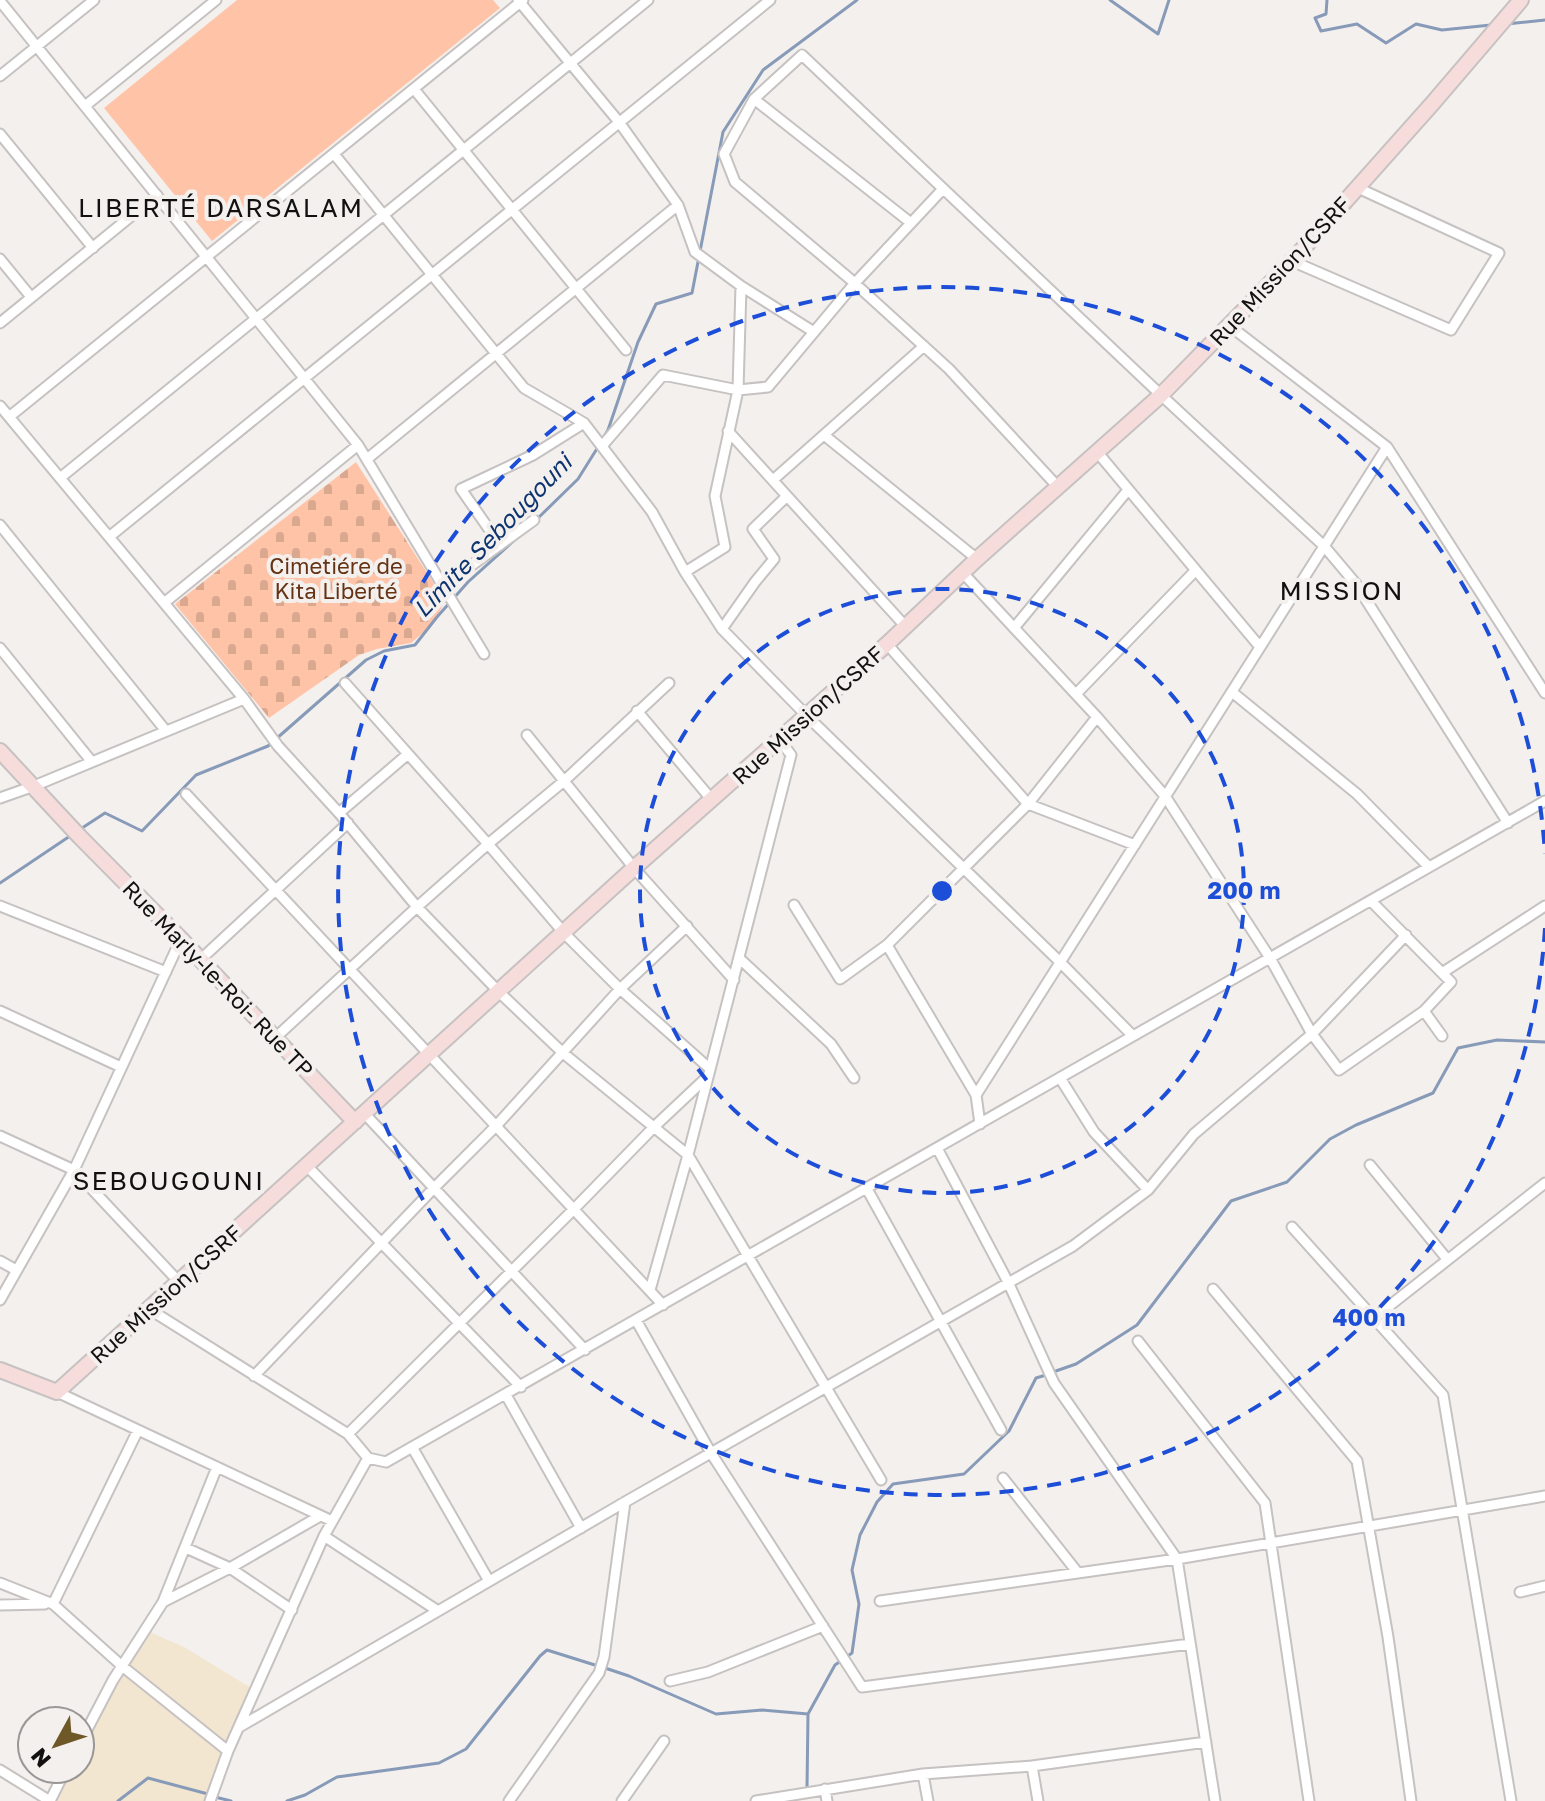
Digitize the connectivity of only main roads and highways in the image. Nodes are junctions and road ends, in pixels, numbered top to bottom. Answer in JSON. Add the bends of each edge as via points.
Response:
{"nodes":[{"id":1,"x":1519,"y":2,"type":"edge"},
{"id":2,"x":0,"y":751,"type":"edge"},
{"id":3,"x":360,"y":1117,"type":"junction"},
{"id":4,"x":0,"y":1370,"type":"edge"}],
"edges":[{"from":1,"to":3,"type":"main road","name":"Rue Mission/CSRF","via":[[1292,261],[1161,395]]},
{"from":2,"to":3,"type":"main road","name":"Rue Marly-le-Roi- Rue TP","via":[[275,1038]]},
{"from":3,"to":4,"type":"main road","name":"Rue Mission/CSRF","via":[[57,1392]]}]}
